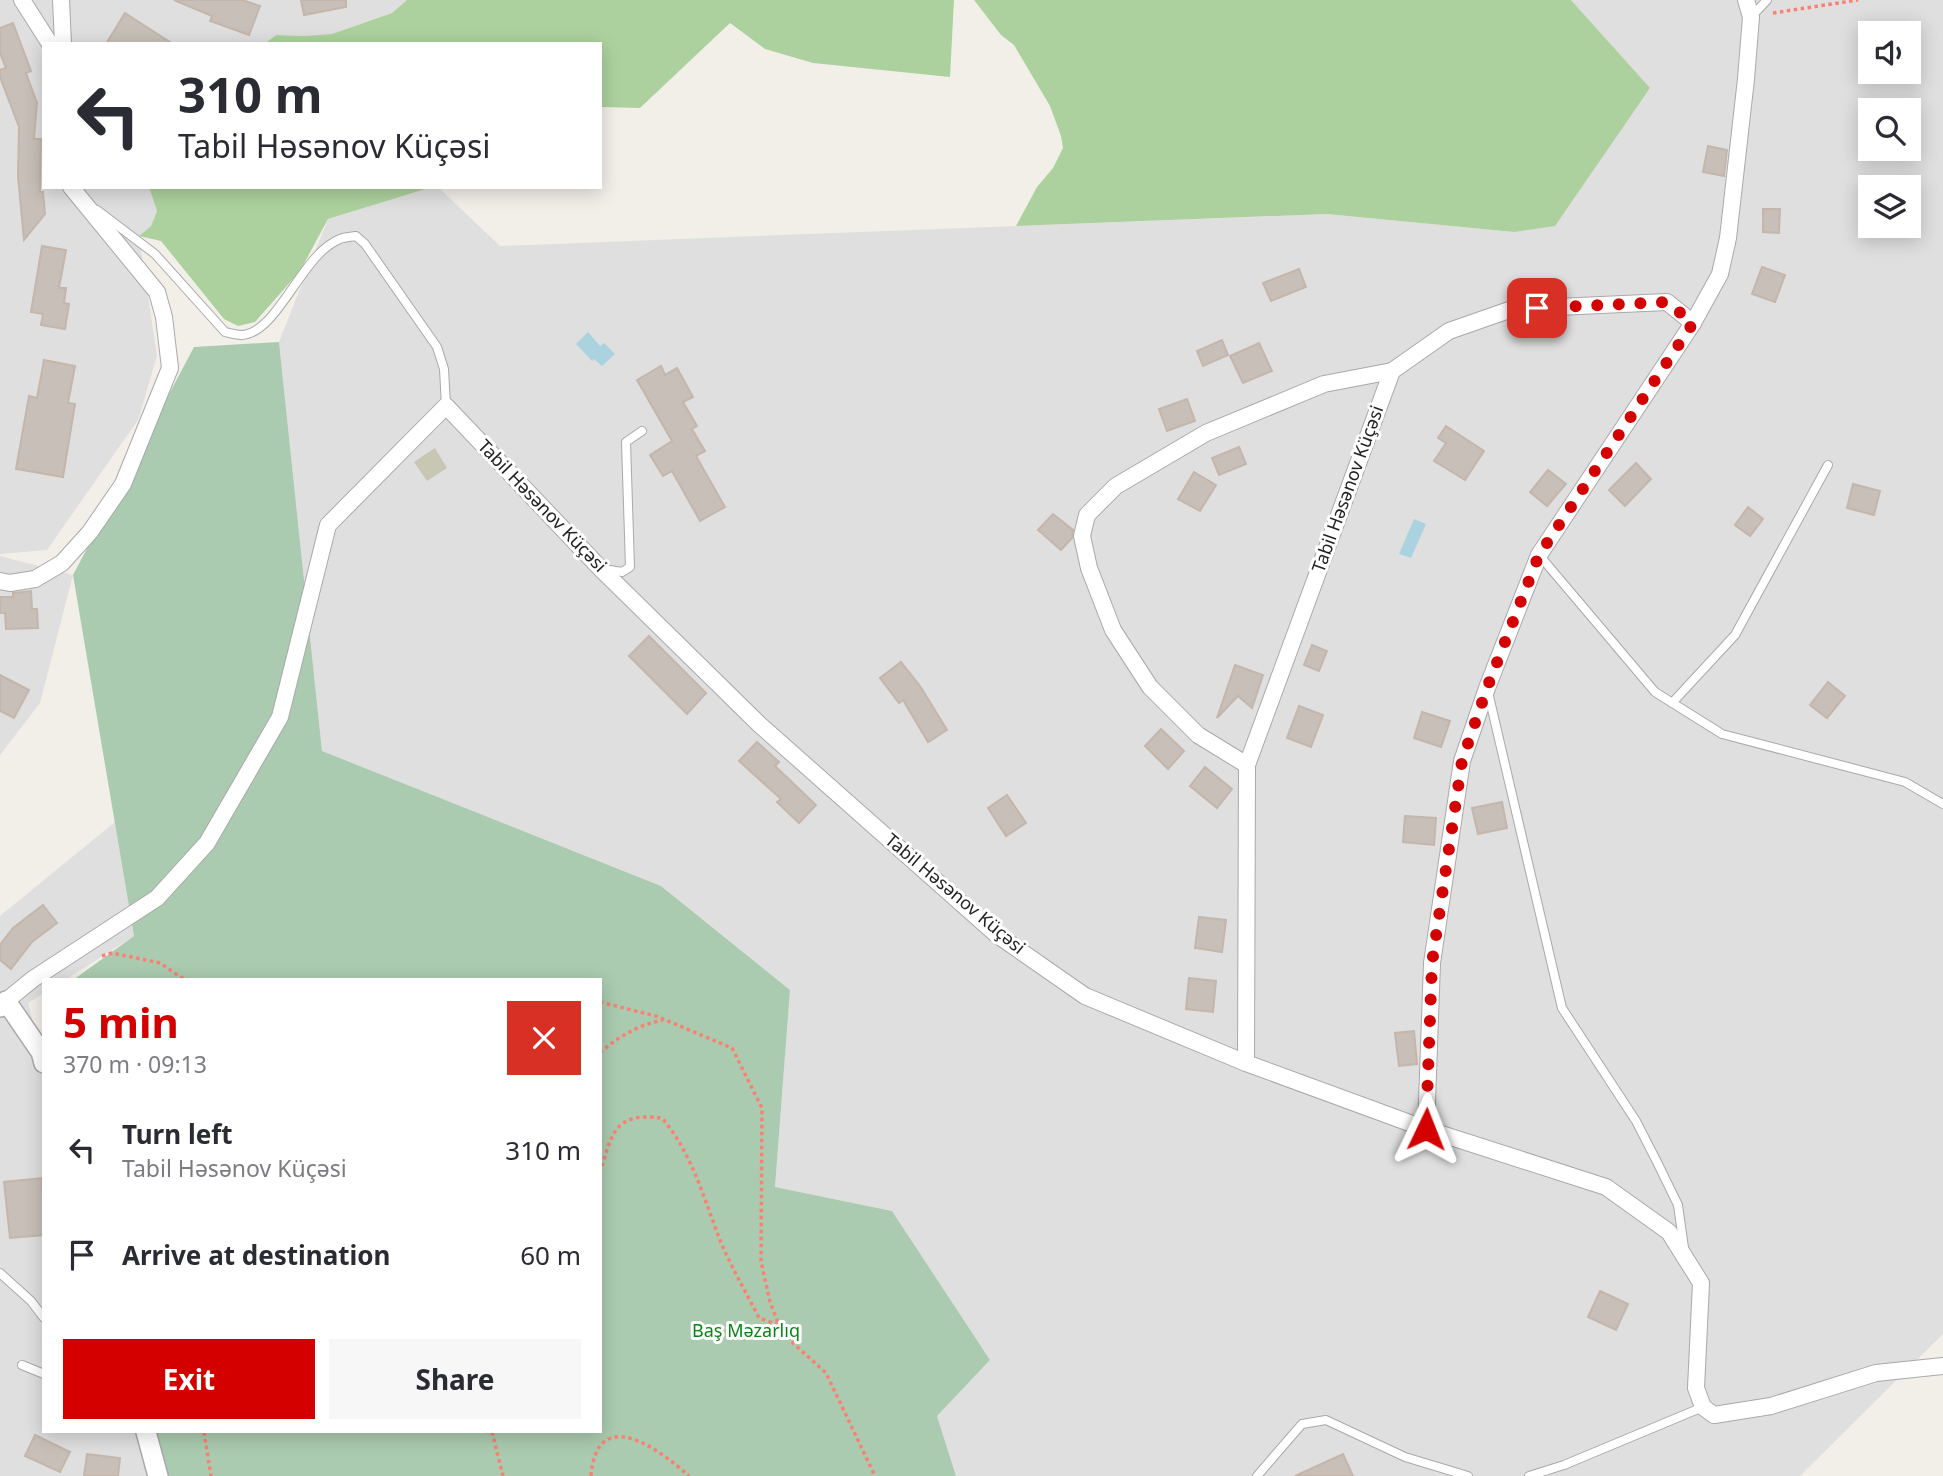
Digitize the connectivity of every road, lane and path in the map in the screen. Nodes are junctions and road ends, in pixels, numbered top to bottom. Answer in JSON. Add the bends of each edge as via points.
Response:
{"nodes":[{"id":1,"x":22,"y":0,"type":"edge"},
{"id":2,"x":61,"y":0,"type":"edge"},
{"id":3,"x":1746,"y":0,"type":"edge"},
{"id":4,"x":1767,"y":0,"type":"edge"},
{"id":5,"x":1858,"y":0,"type":"edge"},
{"id":6,"x":1751,"y":17,"type":"junction"},
{"id":7,"x":49,"y":42,"type":"edge"},
{"id":8,"x":63,"y":42,"type":"edge"},
{"id":9,"x":71,"y":189,"type":"edge"},
{"id":10,"x":1693,"y":323,"type":"junction"},
{"id":11,"x":1392,"y":371,"type":"junction"},
{"id":12,"x":446,"y":406,"type":"junction"},
{"id":13,"x":642,"y":431,"type":"dead end"},
{"id":14,"x":1828,"y":465,"type":"dead end"},
{"id":15,"x":1539,"y":555,"type":"junction"},
{"id":16,"x":601,"y":569,"type":"junction"},
{"id":17,"x":0,"y":581,"type":"edge"},
{"id":18,"x":1487,"y":688,"type":"junction"},
{"id":19,"x":1672,"y":703,"type":"junction"},
{"id":20,"x":1247,"y":765,"type":"junction"},
{"id":21,"x":1943,"y":804,"type":"edge"},
{"id":22,"x":100,"y":957,"type":"dead end"},
{"id":23,"x":182,"y":978,"type":"edge"},
{"id":24,"x":602,"y":1003,"type":"edge"},
{"id":25,"x":3,"y":1004,"type":"edge"},
{"id":26,"x":665,"y":1020,"type":"junction"},
{"id":27,"x":602,"y":1051,"type":"edge"},
{"id":28,"x":42,"y":1056,"type":"edge"},
{"id":29,"x":1246,"y":1063,"type":"junction"},
{"id":30,"x":1426,"y":1129,"type":"junction"},
{"id":31,"x":602,"y":1166,"type":"edge"},
{"id":32,"x":1685,"y":1257,"type":"junction"},
{"id":33,"x":0,"y":1273,"type":"edge"},
{"id":34,"x":42,"y":1315,"type":"edge"},
{"id":35,"x":779,"y":1325,"type":"junction"},
{"id":36,"x":22,"y":1365,"type":"dead end"},
{"id":37,"x":1943,"y":1366,"type":"edge"},
{"id":38,"x":42,"y":1373,"type":"edge"},
{"id":39,"x":1703,"y":1407,"type":"junction"},
{"id":40,"x":146,"y":1433,"type":"edge"},
{"id":41,"x":204,"y":1433,"type":"edge"},
{"id":42,"x":492,"y":1433,"type":"edge"},
{"id":43,"x":158,"y":1476,"type":"edge"},
{"id":44,"x":211,"y":1476,"type":"edge"},
{"id":45,"x":503,"y":1476,"type":"edge"},
{"id":46,"x":592,"y":1476,"type":"edge"},
{"id":47,"x":689,"y":1476,"type":"edge"},
{"id":48,"x":874,"y":1476,"type":"edge"},
{"id":49,"x":1257,"y":1476,"type":"edge"},
{"id":50,"x":1468,"y":1476,"type":"edge"},
{"id":51,"x":1529,"y":1476,"type":"edge"}],
"edges":[{"from":1,"to":7,"type":"street"},
{"from":2,"to":8,"type":"street"},
{"from":3,"to":6,"type":"street"},
{"from":4,"to":6,"type":"lane"},
{"from":5,"to":6,"type":"path"},
{"from":6,"to":10,"type":"street","via":[[1728,238],[1720,274]]},
{"from":9,"to":12,"type":"lane","via":[[155,254],[225,332],[240,335],[256,331],[267,321],[316,256],[340,239],[356,236],[437,347],[444,369]]},
{"from":9,"to":17,"type":"street","via":[[157,292],[170,368],[123,484],[90,532],[62,563],[35,579]]},
{"from":10,"to":11,"type":"street","via":[[1667,302],[1512,309],[1449,331]]},
{"from":10,"to":15,"type":"street"},
{"from":11,"to":20,"type":"street","name":"Tabil Həsənov Küçəsi"},
{"from":11,"to":20,"type":"street","via":[[1324,384],[1206,433],[1116,486],[1087,515],[1082,536],[1088,568],[1113,629],[1150,687],[1198,735]]},
{"from":12,"to":16,"type":"street","name":"Tabil Həsənov Küçəsi"},
{"from":12,"to":25,"type":"street","via":[[328,525],[280,717],[207,843],[157,898],[33,979]]},
{"from":13,"to":16,"type":"lane","via":[[626,442],[630,567],[622,572]]},
{"from":14,"to":19,"type":"lane","via":[[1735,635]]},
{"from":15,"to":18,"type":"street"},
{"from":15,"to":19,"type":"lane","via":[[1655,692]]},
{"from":16,"to":29,"type":"street","name":"Tabil Həsənov Küçəsi","via":[[760,725],[996,934],[1085,996]]},
{"from":18,"to":30,"type":"street","via":[[1462,761],[1432,963]]},
{"from":18,"to":32,"type":"lane","via":[[1562,1008],[1636,1121],[1657,1162],[1678,1205]]},
{"from":19,"to":21,"type":"lane","via":[[1722,734],[1905,782]]},
{"from":20,"to":29,"type":"street","name":"Tabil Həsənov Küçəsi"},
{"from":22,"to":23,"type":"path","via":[[112,953],[160,963]]},
{"from":24,"to":26,"type":"path"},
{"from":25,"to":28,"type":"street"},
{"from":26,"to":27,"type":"path","via":[[643,1024]]},
{"from":26,"to":35,"type":"path","via":[[732,1048],[762,1108],[761,1261]]},
{"from":29,"to":30,"type":"street","name":"Tabil Həsənov Küçəsi"},
{"from":30,"to":32,"type":"street","name":"Tabil Həsənov Küçəsi","via":[[1606,1187],[1669,1232]]},
{"from":31,"to":35,"type":"path","via":[[623,1122],[640,1116],[662,1118],[701,1184],[732,1267],[759,1318]]},
{"from":32,"to":39,"type":"street","name":"Tabil Həsənov Küçəsi","via":[[1701,1283],[1696,1388]]},
{"from":33,"to":34,"type":"lane"},
{"from":35,"to":48,"type":"path","via":[[826,1373]]},
{"from":36,"to":38,"type":"lane"},
{"from":37,"to":39,"type":"street","via":[[1876,1374],[1771,1406],[1714,1415]]},
{"from":39,"to":51,"type":"lane"},
{"from":40,"to":43,"type":"street"},
{"from":41,"to":44,"type":"path"},
{"from":42,"to":45,"type":"path"},
{"from":46,"to":47,"type":"path","via":[[600,1444],[611,1437],[635,1440],[658,1450]]},
{"from":49,"to":50,"type":"lane","via":[[1301,1424],[1326,1420],[1405,1457]]}]}
